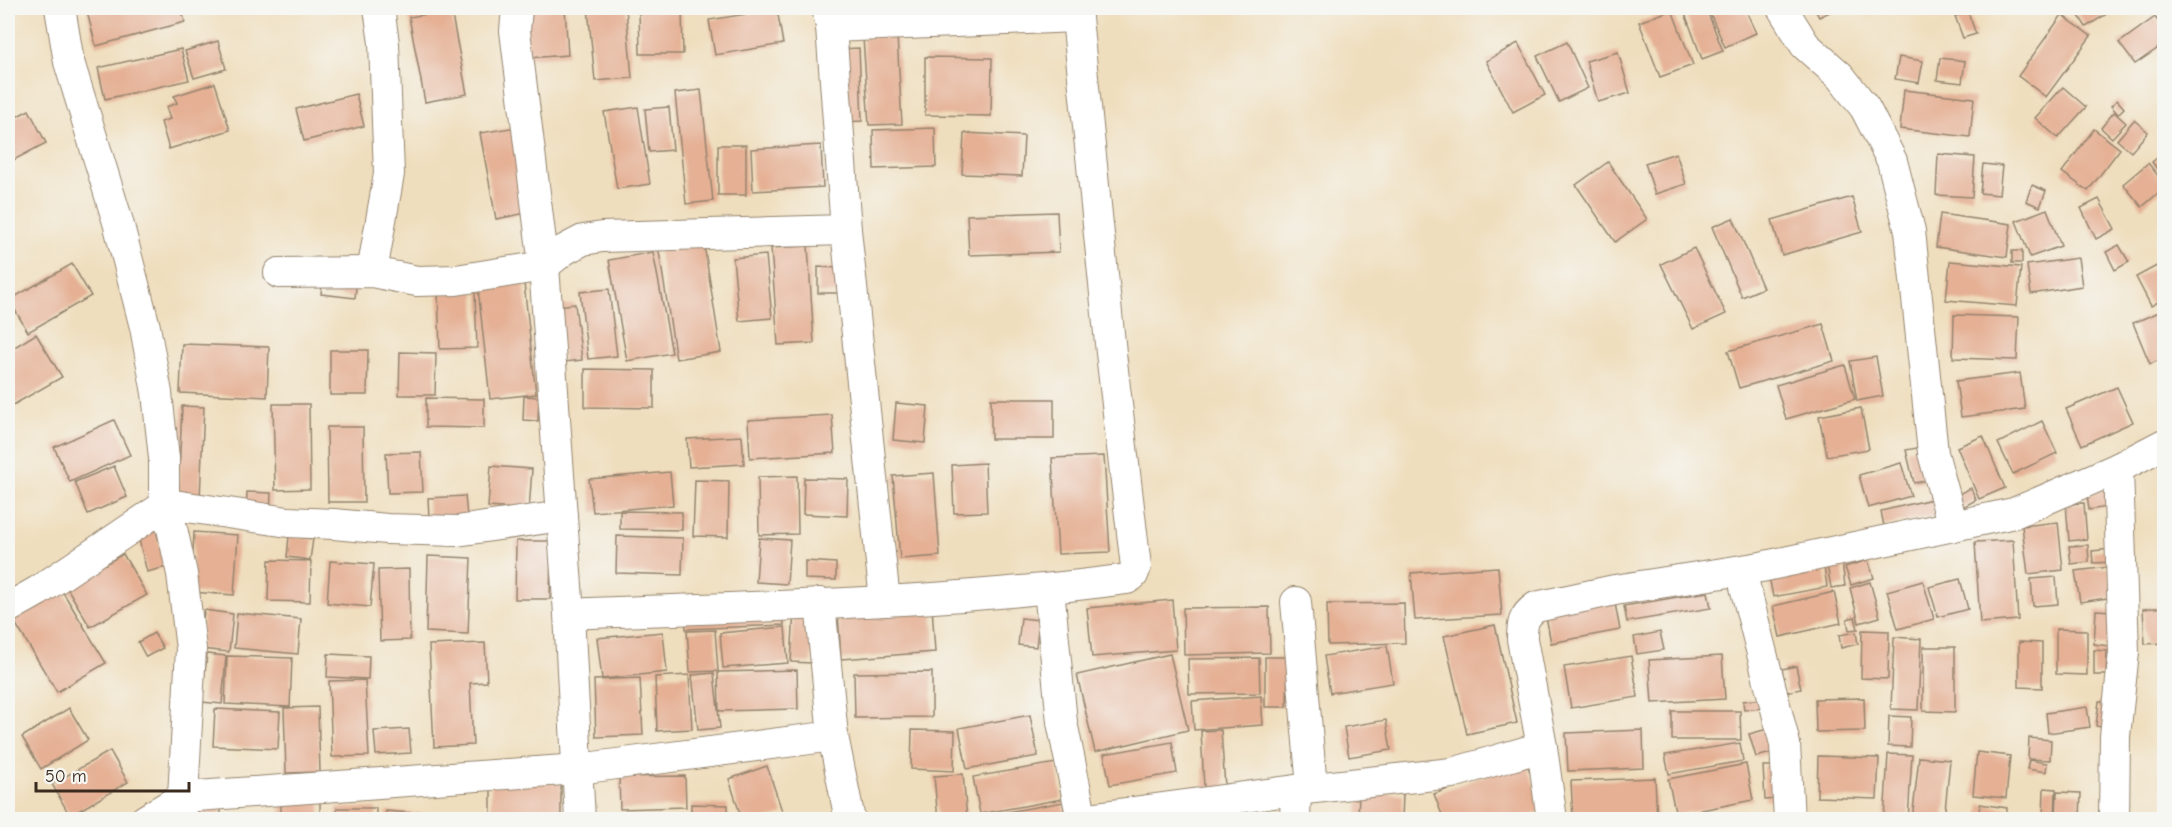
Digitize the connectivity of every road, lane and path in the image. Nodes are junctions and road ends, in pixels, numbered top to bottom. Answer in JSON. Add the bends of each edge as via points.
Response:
{"nodes":[{"id":1,"x":60,"y":8,"type":"edge"},
{"id":2,"x":380,"y":8,"type":"edge"},
{"id":3,"x":516,"y":8,"type":"edge"},
{"id":4,"x":1782,"y":8,"type":"edge"},
{"id":5,"x":1077,"y":12,"type":"edge"},
{"id":6,"x":829,"y":17,"type":"edge"},
{"id":7,"x":846,"y":230,"type":"junction"},
{"id":8,"x":544,"y":266,"type":"junction"},
{"id":9,"x":372,"y":272,"type":"junction"},
{"id":10,"x":279,"y":273,"type":"dead end"},
{"id":11,"x":2164,"y":444,"type":"edge"},
{"id":12,"x":2118,"y":468,"type":"junction"},
{"id":13,"x":167,"y":504,"type":"junction"},
{"id":14,"x":562,"y":516,"type":"junction"},
{"id":15,"x":1953,"y":526,"type":"junction"},
{"id":16,"x":1741,"y":571,"type":"junction"},
{"id":17,"x":1049,"y":589,"type":"junction"},
{"id":18,"x":885,"y":601,"type":"junction"},
{"id":19,"x":1296,"y":602,"type":"dead end"},
{"id":20,"x":820,"y":603,"type":"junction"},
{"id":21,"x":8,"y":608,"type":"edge"},
{"id":22,"x":569,"y":614,"type":"junction"},
{"id":23,"x":833,"y":736,"type":"junction"},
{"id":24,"x":1542,"y":747,"type":"junction"},
{"id":25,"x":578,"y":769,"type":"junction"},
{"id":26,"x":1304,"y":789,"type":"junction"},
{"id":27,"x":181,"y":808,"type":"edge"},
{"id":28,"x":145,"y":819,"type":"edge"},
{"id":29,"x":580,"y":819,"type":"edge"},
{"id":30,"x":850,"y":819,"type":"edge"},
{"id":31,"x":1082,"y":819,"type":"edge"},
{"id":32,"x":1295,"y":819,"type":"edge"},
{"id":33,"x":1552,"y":819,"type":"edge"},
{"id":34,"x":1789,"y":819,"type":"edge"},
{"id":35,"x":2114,"y":819,"type":"edge"}],
"edges":[{"from":1,"to":13,"type":"street","via":[[69,62],[146,327],[157,393]]},
{"from":2,"to":9,"type":"street","via":[[389,174]]},
{"from":3,"to":8,"type":"street","via":[[515,31]]},
{"from":4,"to":15,"type":"street","via":[[1805,45],[1840,76],[1864,108],[1892,161],[1910,231],[1933,453]]},
{"from":5,"to":6,"type":"street"},
{"from":5,"to":17,"type":"street","via":[[1136,567],[1127,579]]},
{"from":6,"to":7,"type":"street"},
{"from":7,"to":8,"type":"street","via":[[602,237],[583,240]]},
{"from":7,"to":18,"type":"street"},
{"from":8,"to":9,"type":"street","via":[[456,280],[417,281]]},
{"from":8,"to":14,"type":"street"},
{"from":9,"to":10,"type":"street"},
{"from":11,"to":12,"type":"street"},
{"from":12,"to":15,"type":"street","via":[[2014,513]]},
{"from":12,"to":35,"type":"street","via":[[2124,652],[2115,736]]},
{"from":13,"to":14,"type":"street","via":[[288,522],[387,529],[457,531]]},
{"from":13,"to":21,"type":"street"},
{"from":13,"to":27,"type":"street","via":[[182,574],[191,649]]},
{"from":14,"to":22,"type":"street"},
{"from":15,"to":16,"type":"street"},
{"from":16,"to":24,"type":"street","via":[[1568,599],[1536,607],[1526,614],[1522,639]]},
{"from":16,"to":34,"type":"street","via":[[1785,744]]},
{"from":17,"to":18,"type":"street"},
{"from":17,"to":31,"type":"street","via":[[1062,722]]},
{"from":18,"to":20,"type":"street"},
{"from":19,"to":26,"type":"street"},
{"from":20,"to":22,"type":"street"},
{"from":20,"to":23,"type":"street"},
{"from":22,"to":25,"type":"street"},
{"from":23,"to":25,"type":"street"},
{"from":23,"to":30,"type":"street"},
{"from":24,"to":26,"type":"street","via":[[1452,772]]},
{"from":24,"to":33,"type":"street"},
{"from":25,"to":27,"type":"street"},
{"from":25,"to":29,"type":"street"},
{"from":26,"to":31,"type":"street"},
{"from":26,"to":32,"type":"street"},
{"from":27,"to":28,"type":"street"}]}
